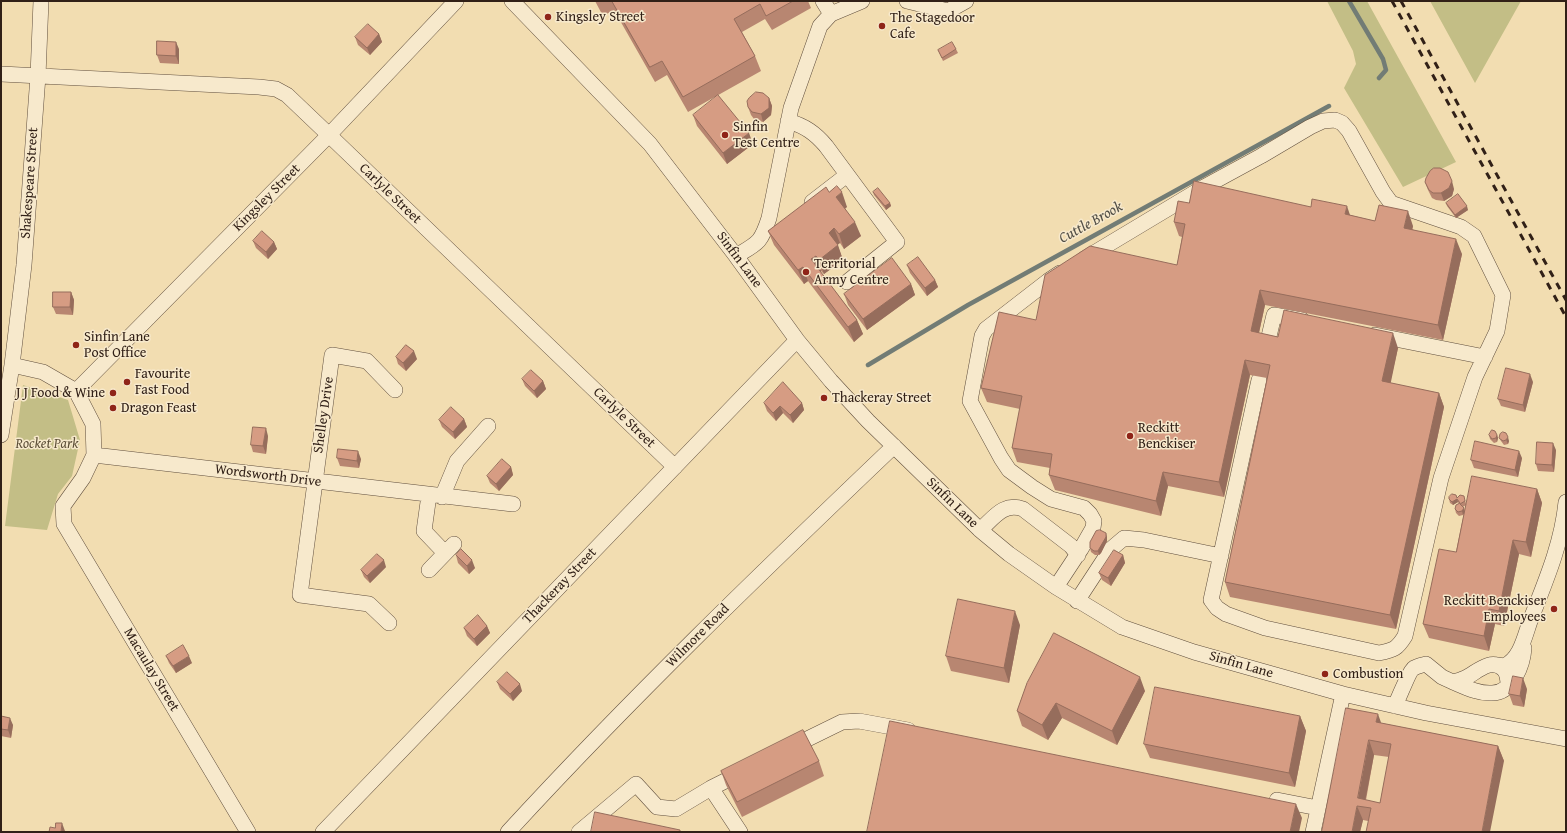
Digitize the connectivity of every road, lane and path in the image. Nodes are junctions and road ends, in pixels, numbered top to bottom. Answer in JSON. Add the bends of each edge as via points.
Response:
{"nodes":[{"id":1,"x":41,"y":1,"type":"edge"},
{"id":2,"x":456,"y":1,"type":"edge"},
{"id":3,"x":512,"y":1,"type":"edge"},
{"id":4,"x":823,"y":1,"type":"edge"},
{"id":5,"x":862,"y":1,"type":"edge"},
{"id":6,"x":908,"y":1,"type":"edge"},
{"id":7,"x":966,"y":1,"type":"edge"},
{"id":8,"x":831,"y":14,"type":"junction"},
{"id":9,"x":1,"y":74,"type":"edge"},
{"id":10,"x":38,"y":76,"type":"junction"},
{"id":11,"x":788,"y":121,"type":"junction"},
{"id":12,"x":329,"y":135,"type":"junction"},
{"id":13,"x":848,"y":175,"type":"junction"},
{"id":14,"x":799,"y":212,"type":"edge"},
{"id":15,"x":781,"y":226,"type":"edge"},
{"id":16,"x":765,"y":233,"type":"junction"},
{"id":17,"x":736,"y":256,"type":"junction"},
{"id":18,"x":847,"y":282,"type":"dead end"},
{"id":19,"x":1313,"y":322,"type":"edge"},
{"id":20,"x":1360,"y":332,"type":"edge"},
{"id":21,"x":798,"y":340,"type":"junction"},
{"id":22,"x":1267,"y":345,"type":"edge"},
{"id":23,"x":1485,"y":356,"type":"junction"},
{"id":24,"x":12,"y":365,"type":"junction"},
{"id":25,"x":1259,"y":380,"type":"dead end"},
{"id":26,"x":395,"y":390,"type":"dead end"},
{"id":27,"x":76,"y":391,"type":"junction"},
{"id":28,"x":488,"y":426,"type":"dead end"},
{"id":29,"x":1,"y":435,"type":"edge"},
{"id":30,"x":894,"y":446,"type":"junction"},
{"id":31,"x":94,"y":455,"type":"junction"},
{"id":32,"x":674,"y":467,"type":"junction"},
{"id":33,"x":316,"y":481,"type":"junction"},
{"id":34,"x":436,"y":496,"type":"junction"},
{"id":35,"x":1566,"y":502,"type":"edge"},
{"id":36,"x":513,"y":504,"type":"dead end"},
{"id":37,"x":980,"y":530,"type":"junction"},
{"id":38,"x":1078,"y":555,"type":"junction"},
{"id":39,"x":1220,"y":556,"type":"junction"},
{"id":40,"x":429,"y":570,"type":"dead end"},
{"id":41,"x":1056,"y":587,"type":"junction"},
{"id":42,"x":1077,"y":601,"type":"junction"},
{"id":43,"x":389,"y":623,"type":"dead end"},
{"id":44,"x":1524,"y":640,"type":"junction"},
{"id":45,"x":1497,"y":665,"type":"junction"},
{"id":46,"x":1453,"y":682,"type":"junction"},
{"id":47,"x":1508,"y":686,"type":"junction"},
{"id":48,"x":1343,"y":694,"type":"junction"},
{"id":49,"x":1395,"y":706,"type":"junction"},
{"id":50,"x":921,"y":732,"type":"edge"},
{"id":51,"x":1566,"y":739,"type":"edge"},
{"id":52,"x":780,"y":753,"type":"edge"},
{"id":53,"x":759,"y":764,"type":"edge"},
{"id":54,"x":710,"y":788,"type":"junction"},
{"id":55,"x":1263,"y":798,"type":"edge"},
{"id":56,"x":1318,"y":808,"type":"junction"},
{"id":57,"x":248,"y":832,"type":"edge"},
{"id":58,"x":323,"y":832,"type":"edge"},
{"id":59,"x":508,"y":832,"type":"edge"},
{"id":60,"x":579,"y":832,"type":"edge"},
{"id":61,"x":740,"y":832,"type":"edge"},
{"id":62,"x":1313,"y":832,"type":"edge"}],
"edges":[{"from":1,"to":10,"type":"street","name":"Shakespeare Street"},
{"from":2,"to":12,"type":"street","name":"Kingsley Street"},
{"from":3,"to":17,"type":"street","name":"Sinfin Lane","via":[[650,144]]},
{"from":4,"to":8,"type":"street"},
{"from":5,"to":8,"type":"street"},
{"from":6,"to":7,"type":"street","via":[[948,11]]},
{"from":8,"to":11,"type":"street","via":[[820,26]]},
{"from":9,"to":10,"type":"street","name":"Carlyle Street"},
{"from":10,"to":12,"type":"street","name":"Carlyle Street","via":[[276,89],[286,95]]},
{"from":10,"to":24,"type":"street","name":"Shakespeare Street","via":[[24,265]]},
{"from":11,"to":13,"type":"street","via":[[816,134]]},
{"from":11,"to":16,"type":"street"},
{"from":12,"to":27,"type":"street","name":"Kingsley Street"},
{"from":12,"to":32,"type":"street","name":"Carlyle Street"},
{"from":13,"to":14,"type":"street"},
{"from":13,"to":18,"type":"street","via":[[897,242]]},
{"from":15,"to":16,"type":"street"},
{"from":16,"to":17,"type":"street","via":[[759,242]]},
{"from":17,"to":21,"type":"street","name":"Sinfin Lane"},
{"from":19,"to":22,"type":"street","via":[[1274,315]]},
{"from":20,"to":23,"type":"street"},
{"from":21,"to":30,"type":"street","name":"Sinfin Lane","via":[[831,381]]},
{"from":21,"to":32,"type":"street","name":"Thackeray Street"},
{"from":23,"to":38,"type":"street","via":[[1498,331],[1503,295],[1474,236],[1461,227],[1391,203],[1342,123],[1335,120],[1324,121],[1310,127],[1048,281],[986,329],[982,336],[970,401],[1009,470],[1051,499],[1084,508],[1090,514],[1094,521],[1093,528]]},
{"from":23,"to":39,"type":"street","via":[[1475,377],[1441,478],[1405,636],[1399,646],[1379,653],[1264,628],[1226,614],[1211,600]]},
{"from":24,"to":27,"type":"street","via":[[43,372]]},
{"from":24,"to":29,"type":"street","name":"Shakespeare Street"},
{"from":25,"to":39,"type":"street"},
{"from":26,"to":33,"type":"street","name":"Shelley Drive","via":[[367,361],[332,355]]},
{"from":27,"to":31,"type":"street","via":[[93,424]]},
{"from":28,"to":34,"type":"street","via":[[457,461]]},
{"from":30,"to":37,"type":"street","name":"Sinfin Lane"},
{"from":30,"to":59,"type":"street","name":"Wilmore Road","via":[[739,594]]},
{"from":31,"to":33,"type":"street","name":"Wordsworth Drive"},
{"from":31,"to":57,"type":"street","name":"Macaulay Street","via":[[83,478],[63,506],[64,524]]},
{"from":32,"to":58,"type":"street","name":"Thackeray Street"},
{"from":33,"to":34,"type":"street","name":"Wordsworth Drive"},
{"from":33,"to":43,"type":"street","name":"Shelley Drive","via":[[300,595],[369,604]]},
{"from":34,"to":36,"type":"street","name":"Wordsworth Drive"},
{"from":34,"to":40,"type":"street","via":[[424,531],[449,549]]},
{"from":35,"to":44,"type":"street","via":[[1561,536]]},
{"from":37,"to":38,"type":"street","via":[[999,512],[1015,506],[1023,509],[1071,546]]},
{"from":37,"to":41,"type":"street","name":"Sinfin Lane"},
{"from":38,"to":41,"type":"street"},
{"from":39,"to":42,"type":"street","via":[[1124,538],[1111,549]]},
{"from":41,"to":42,"type":"street","name":"Sinfin Lane"},
{"from":42,"to":48,"type":"street","name":"Sinfin Lane","via":[[1122,626],[1187,650]]},
{"from":44,"to":45,"type":"street","via":[[1513,659],[1504,666]]},
{"from":44,"to":47,"type":"street","via":[[1519,671]]},
{"from":45,"to":46,"type":"street","via":[[1489,665]]},
{"from":45,"to":47,"type":"street","via":[[1507,674]]},
{"from":46,"to":47,"type":"street","via":[[1472,690],[1493,694]]},
{"from":46,"to":49,"type":"street","via":[[1426,664],[1418,666],[1409,674]]},
{"from":48,"to":49,"type":"street","name":"Sinfin Lane"},
{"from":48,"to":56,"type":"street"},
{"from":49,"to":51,"type":"street","name":"Sinfin Lane"},
{"from":50,"to":52,"type":"street","via":[[859,720],[842,722]]},
{"from":53,"to":54,"type":"street"},
{"from":54,"to":60,"type":"street","via":[[676,809],[656,807],[636,784]]},
{"from":54,"to":61,"type":"street"},
{"from":55,"to":56,"type":"street"},
{"from":56,"to":62,"type":"street"}]}
